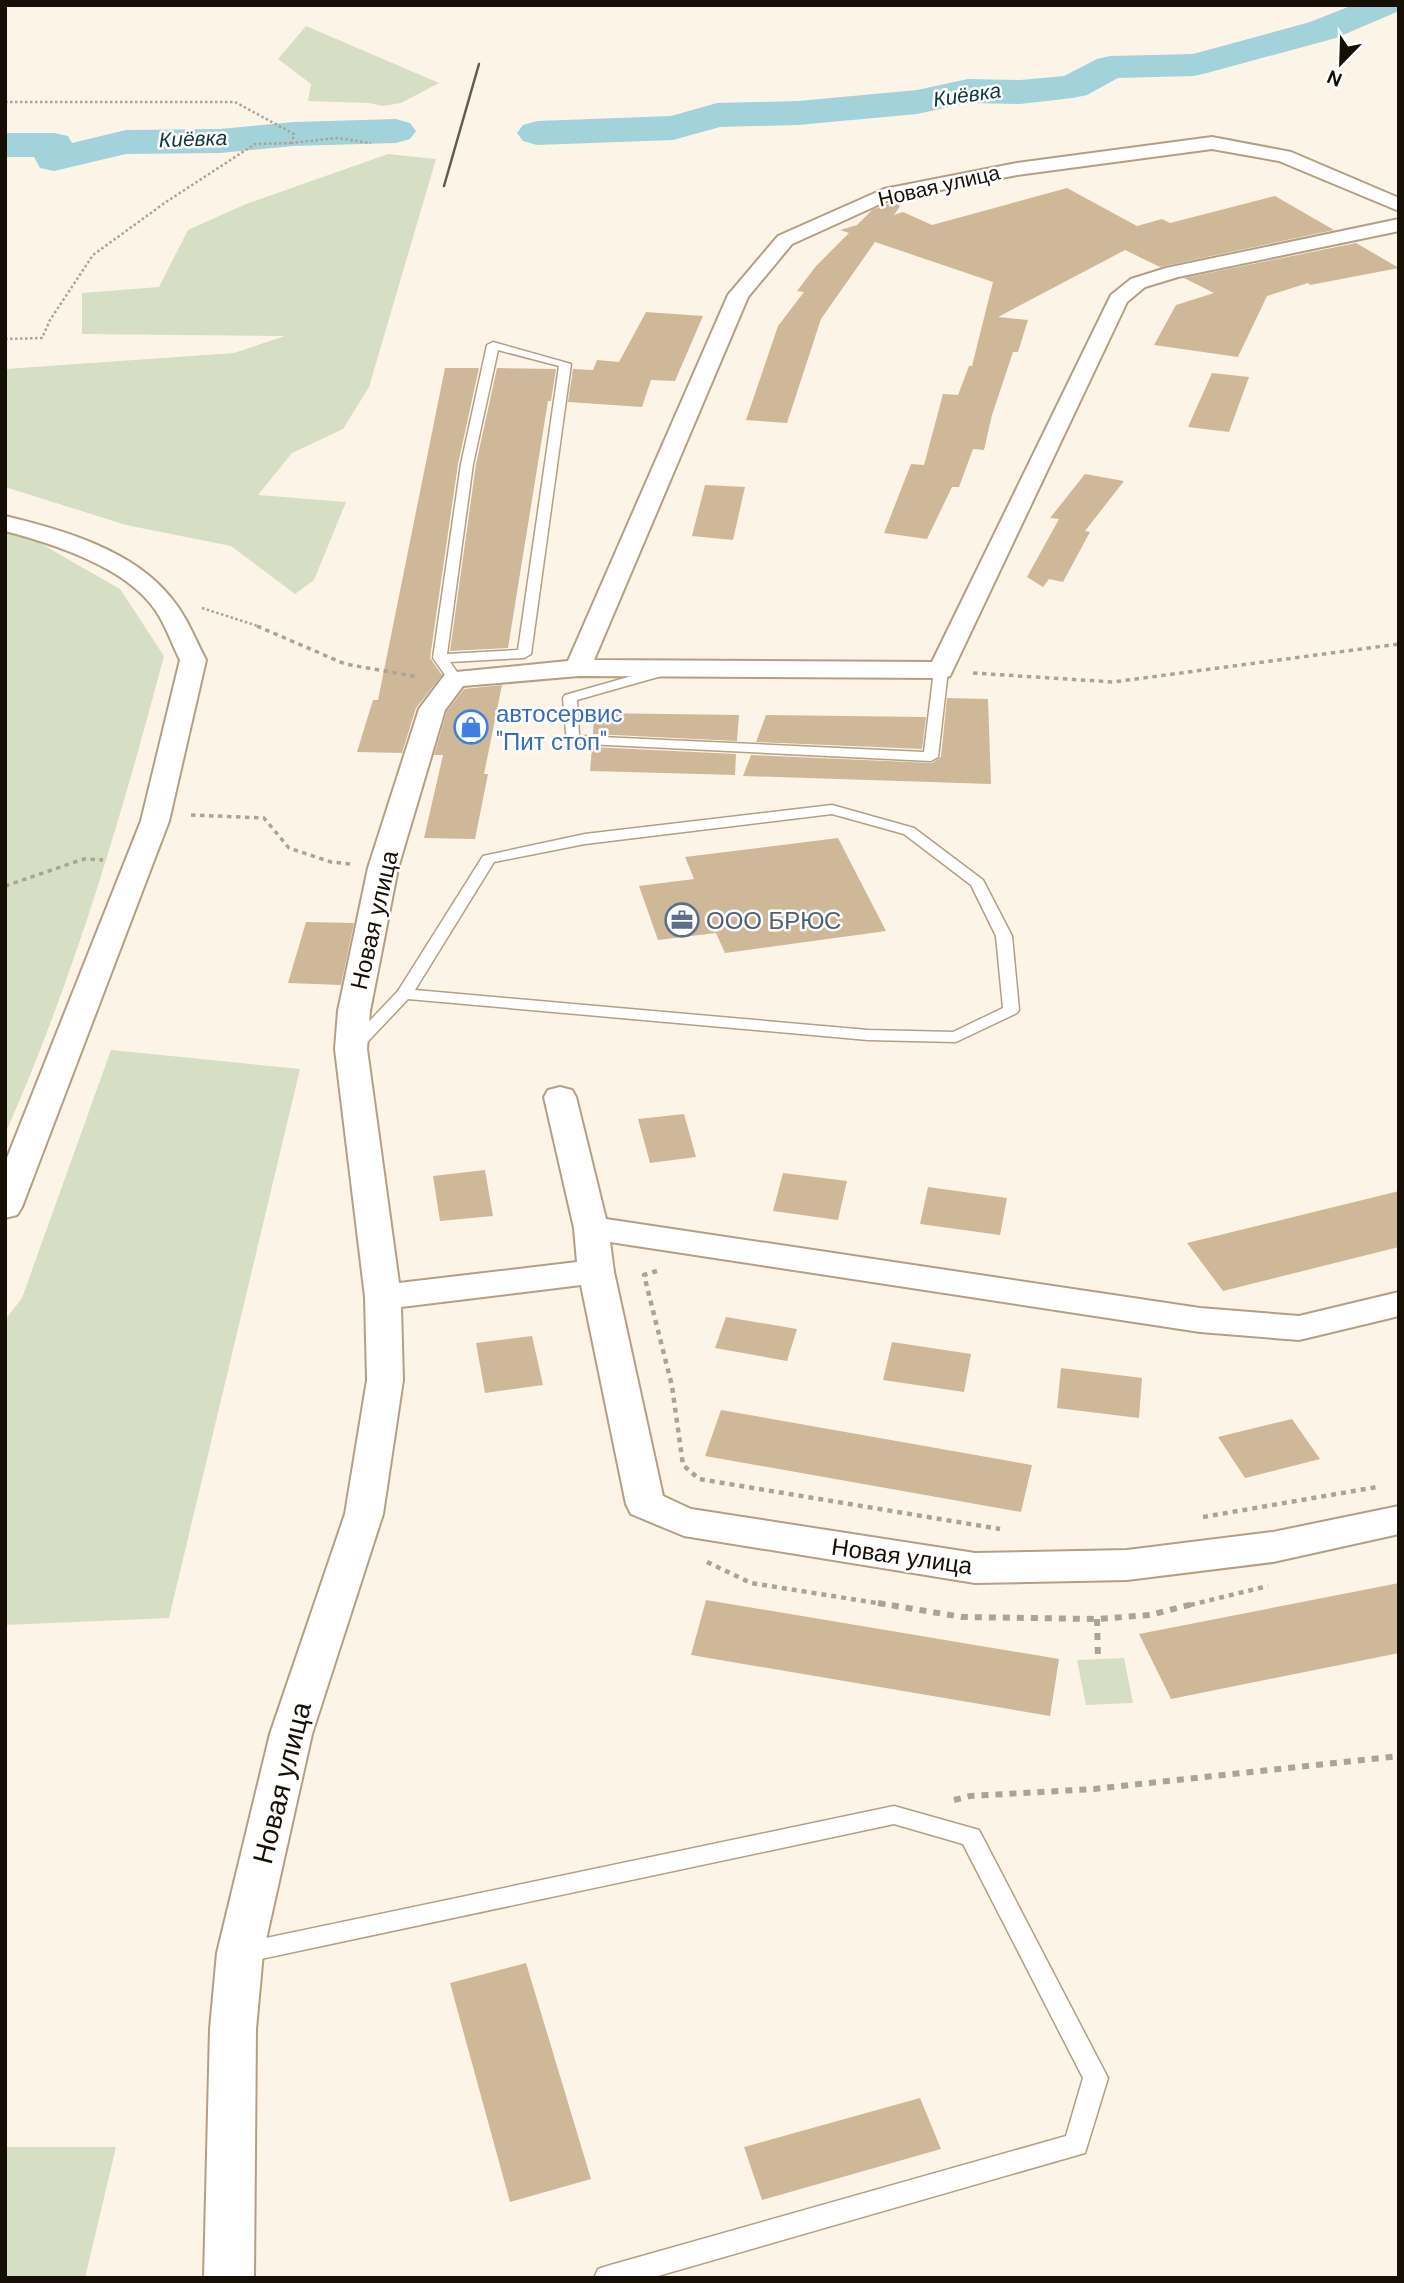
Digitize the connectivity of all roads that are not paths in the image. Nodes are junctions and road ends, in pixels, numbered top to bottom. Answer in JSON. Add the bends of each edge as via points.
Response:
{"nodes":[{"id":1,"x":1399,"y":205,"type":"edge"},
{"id":2,"x":1399,"y":225,"type":"edge"},
{"id":3,"x":5,"y":523,"type":"edge"},
{"id":4,"x":440,"y":658,"type":"junction"},
{"id":5,"x":579,"y":668,"type":"junction"},
{"id":6,"x":667,"y":670,"type":"junction"},
{"id":7,"x":941,"y":670,"type":"junction"},
{"id":8,"x":455,"y":680,"type":"junction"},
{"id":9,"x":404,"y":994,"type":"junction"},
{"id":10,"x":351,"y":1049,"type":"junction"},
{"id":11,"x":560,"y":1097,"type":"dead end"},
{"id":12,"x":5,"y":1207,"type":"edge"},
{"id":13,"x":592,"y":1228,"type":"junction"},
{"id":14,"x":596,"y":1272,"type":"junction"},
{"id":15,"x":383,"y":1297,"type":"junction"},
{"id":16,"x":1399,"y":1304,"type":"edge"},
{"id":17,"x":1399,"y":1520,"type":"edge"},
{"id":18,"x":240,"y":1953,"type":"junction"},
{"id":19,"x":229,"y":2278,"type":"edge"},
{"id":20,"x":607,"y":2278,"type":"edge"}],
"edges":[{"from":1,"to":5,"type":"street","name":"Новая улица","via":[[1284,156],[1212,142],[1017,169],[884,195],[785,240],[738,295]]},
{"from":2,"to":7,"type":"street","via":[[1173,272],[1138,283],[1118,299]]},
{"from":3,"to":12,"type":"street","via":[[57,537],[110,561],[160,600],[193,660],[155,821]]},
{"from":4,"to":4,"type":"lane","via":[[467,464],[493,345],[565,364],[524,654]]},
{"from":4,"to":8,"type":"lane"},
{"from":5,"to":6,"type":"street"},
{"from":5,"to":8,"type":"street"},
{"from":6,"to":7,"type":"street"},
{"from":6,"to":7,"type":"lane","via":[[570,698],[572,740],[931,757]]},
{"from":8,"to":10,"type":"street","name":"Новая улица","via":[[432,709],[383,868],[354,1011]]},
{"from":9,"to":9,"type":"lane","via":[[488,859],[586,839],[832,809],[909,831],[978,883],[1004,936],[1011,1010],[956,1037],[868,1035]]},
{"from":9,"to":10,"type":"lane"},
{"from":10,"to":15,"type":"street","name":"Новая улица"},
{"from":11,"to":13,"type":"street","name":"Новая улица"},
{"from":13,"to":14,"type":"street","name":"Новая улица"},
{"from":13,"to":16,"type":"street","via":[[1200,1321],[1299,1328]]},
{"from":14,"to":15,"type":"street"},
{"from":14,"to":17,"type":"street","name":"Новая улица","via":[[645,1504],[684,1522],[975,1569],[1127,1565],[1273,1547]]},
{"from":15,"to":18,"type":"street","name":"Новая улица","via":[[385,1380],[364,1514],[291,1734]]},
{"from":18,"to":19,"type":"street","name":"Новая улица","via":[[233,2029]]},
{"from":18,"to":20,"type":"lane","via":[[894,1815],[971,1837],[1096,2078],[1076,2145]]}]}
